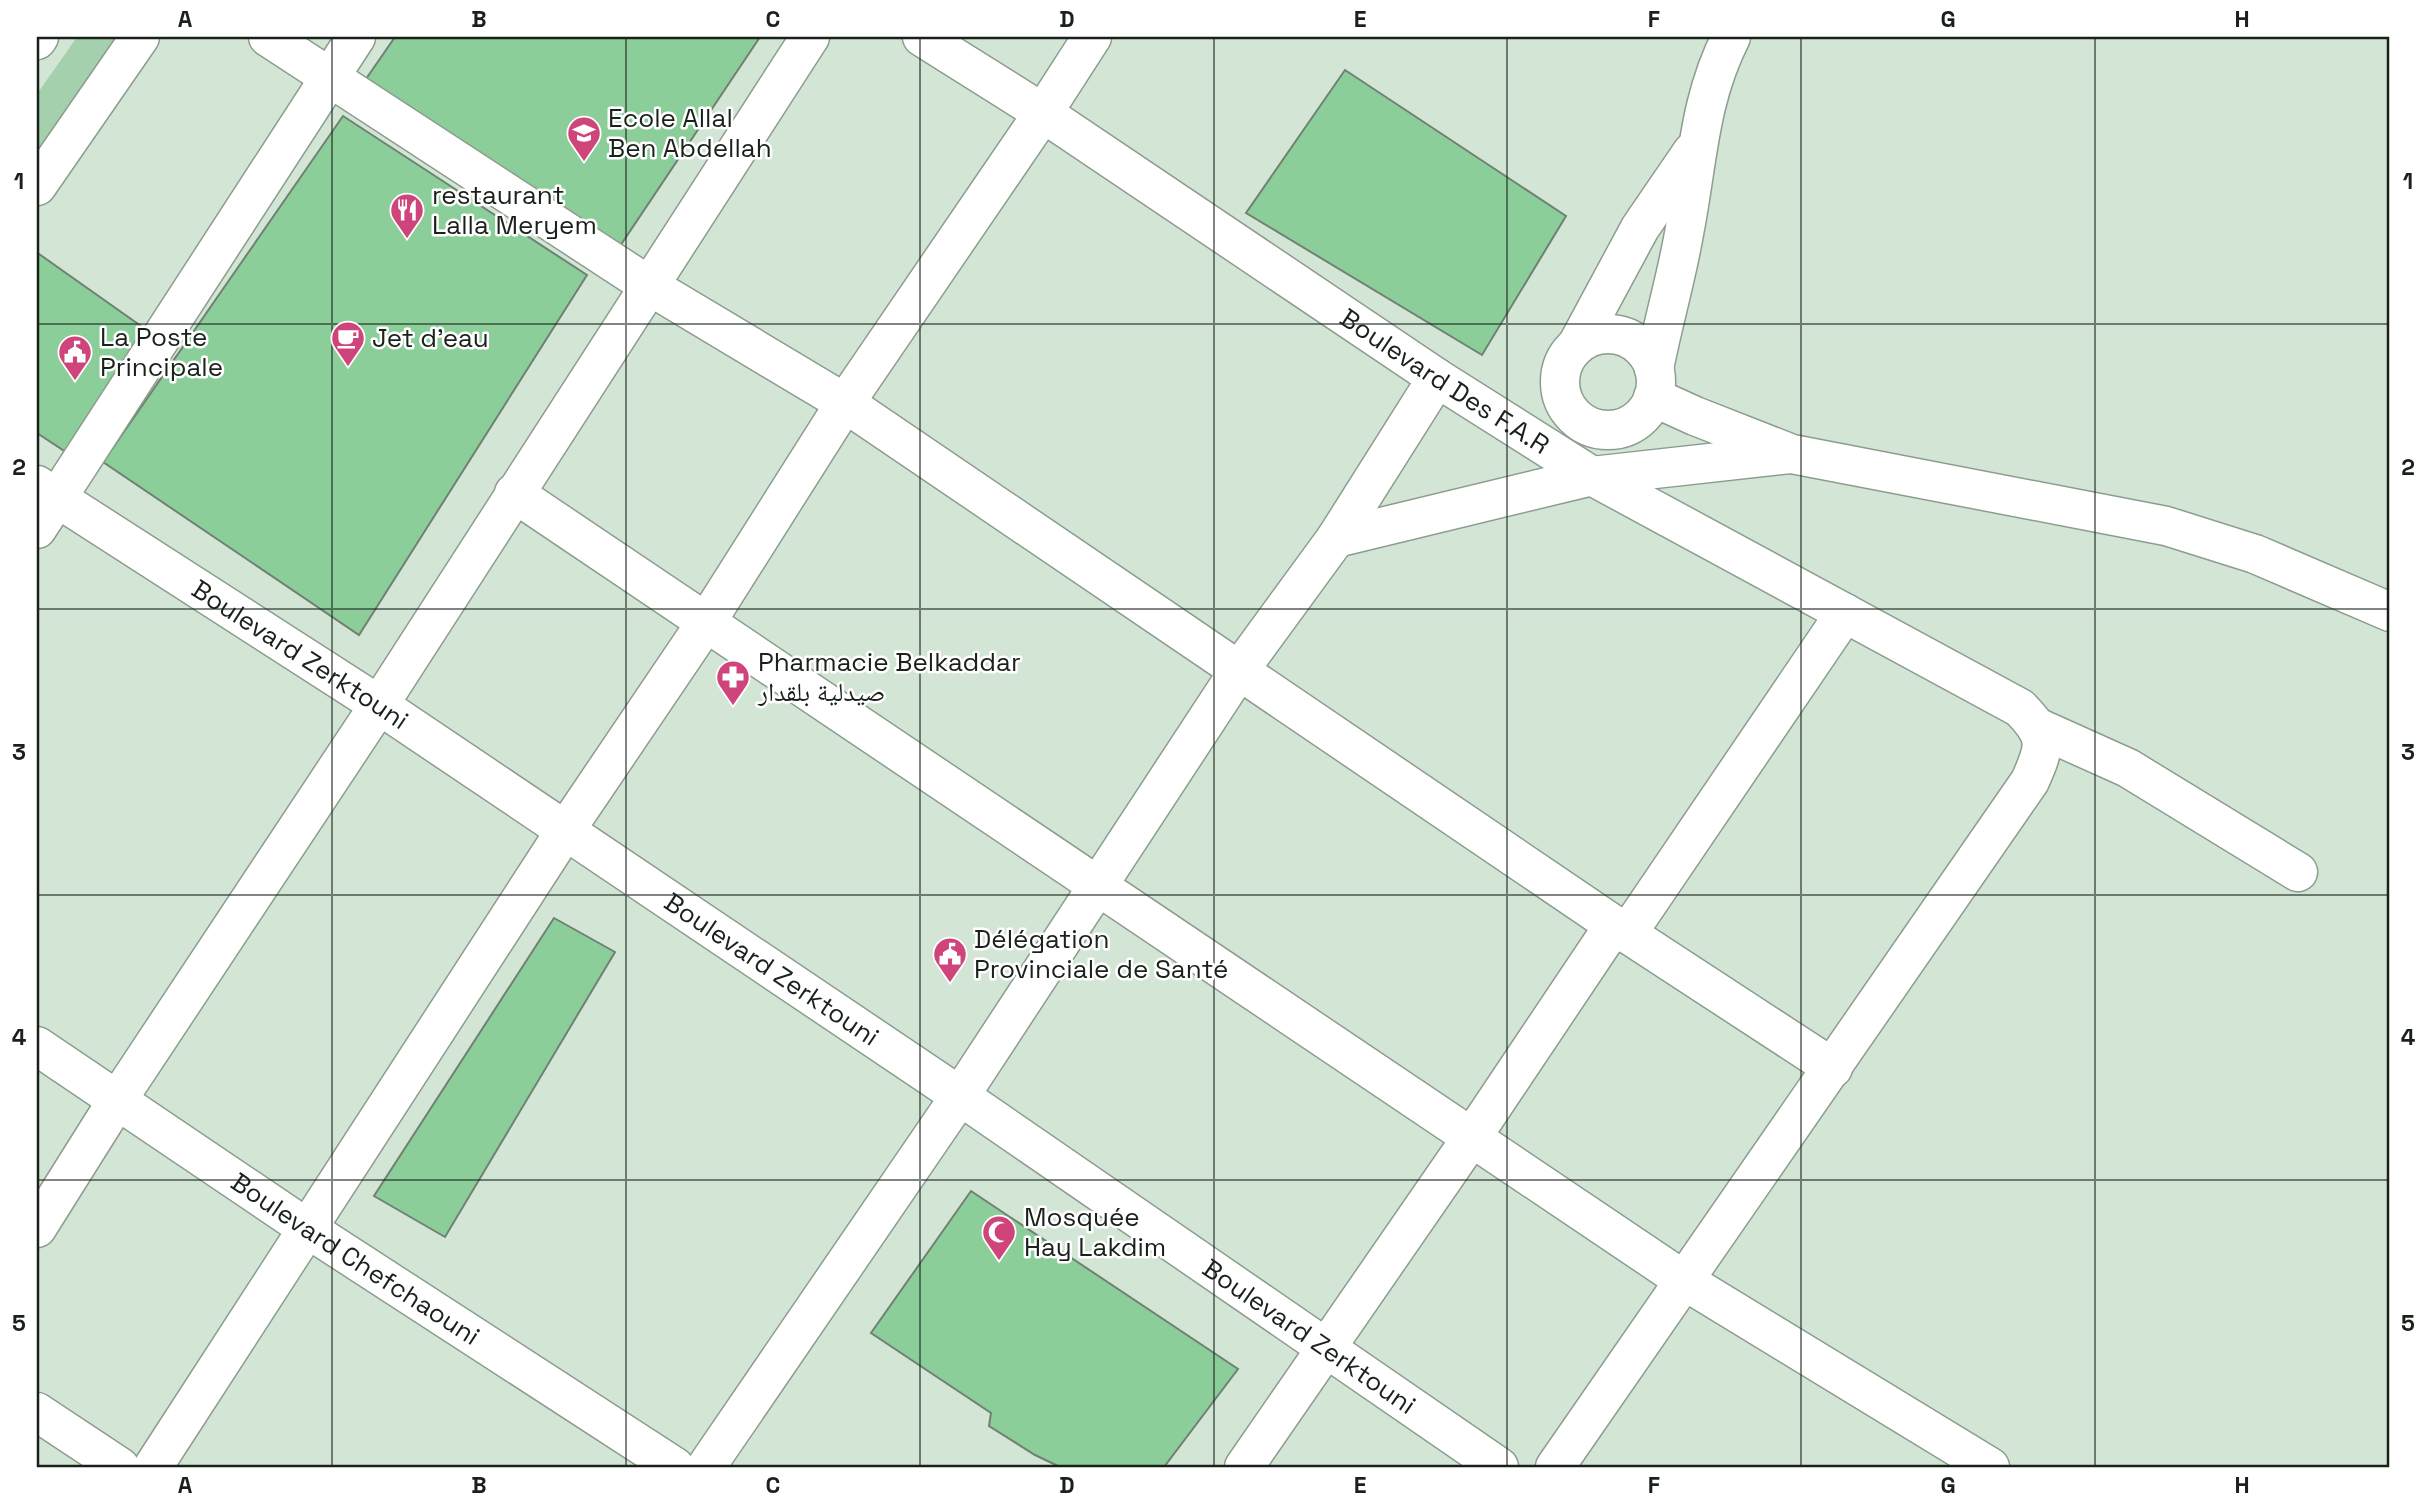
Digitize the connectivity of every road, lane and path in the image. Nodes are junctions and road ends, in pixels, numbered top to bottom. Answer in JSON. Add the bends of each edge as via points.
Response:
{"nodes":[{"id":1,"x":140,"y":37,"type":"edge"},
{"id":2,"x":268,"y":37,"type":"edge"},
{"id":3,"x":356,"y":37,"type":"edge"},
{"id":4,"x":810,"y":37,"type":"edge"},
{"id":5,"x":922,"y":37,"type":"edge"},
{"id":6,"x":1092,"y":37,"type":"edge"},
{"id":7,"x":1731,"y":37,"type":"edge"},
{"id":8,"x":328,"y":77,"type":"junction"},
{"id":9,"x":1043,"y":113,"type":"junction"},
{"id":10,"x":1697,"y":144,"type":"junction"},
{"id":11,"x":37,"y":186,"type":"edge"},
{"id":12,"x":648,"y":285,"type":"junction"},
{"id":13,"x":1577,"y":345,"type":"junction"},
{"id":14,"x":1437,"y":378,"type":"junction"},
{"id":15,"x":1654,"y":383,"type":"junction"},
{"id":16,"x":845,"y":403,"type":"junction"},
{"id":17,"x":1582,"y":422,"type":"junction"},
{"id":18,"x":1544,"y":445,"type":"junction"},
{"id":19,"x":1792,"y":454,"type":"junction"},
{"id":20,"x":1592,"y":476,"type":"junction"},
{"id":21,"x":514,"y":493,"type":"junction"},
{"id":22,"x":44,"y":504,"type":"edge"},
{"id":23,"x":1336,"y":538,"type":"junction"},
{"id":24,"x":2386,"y":606,"type":"edge"},
{"id":25,"x":1845,"y":613,"type":"junction"},
{"id":26,"x":707,"y":621,"type":"junction"},
{"id":27,"x":1238,"y":672,"type":"junction"},
{"id":28,"x":379,"y":705,"type":"junction"},
{"id":29,"x":2039,"y":728,"type":"junction"},
{"id":30,"x":565,"y":831,"type":"junction"},
{"id":31,"x":2298,"y":872,"type":"dead end"},
{"id":32,"x":1100,"y":886,"type":"junction"},
{"id":33,"x":1620,"y":930,"type":"junction"},
{"id":34,"x":37,"y":1046,"type":"edge"},
{"id":35,"x":1833,"y":1068,"type":"junction"},
{"id":36,"x":960,"y":1096,"type":"junction"},
{"id":37,"x":118,"y":1099,"type":"junction"},
{"id":38,"x":1472,"y":1137,"type":"junction"},
{"id":39,"x":37,"y":1228,"type":"edge"},
{"id":40,"x":308,"y":1229,"type":"junction"},
{"id":41,"x":1685,"y":1281,"type":"junction"},
{"id":42,"x":1326,"y":1349,"type":"junction"},
{"id":43,"x":37,"y":1412,"type":"edge"},
{"id":44,"x":120,"y":1467,"type":"edge"},
{"id":45,"x":153,"y":1467,"type":"edge"},
{"id":46,"x":675,"y":1467,"type":"edge"},
{"id":47,"x":706,"y":1467,"type":"edge"},
{"id":48,"x":1244,"y":1467,"type":"edge"},
{"id":49,"x":1499,"y":1467,"type":"edge"},
{"id":50,"x":1555,"y":1467,"type":"edge"},
{"id":51,"x":1989,"y":1467,"type":"edge"}],
"edges":[{"from":1,"to":11,"type":"street"},
{"from":2,"to":8,"type":"street"},
{"from":3,"to":8,"type":"street"},
{"from":4,"to":12,"type":"street"},
{"from":5,"to":9,"type":"street","name":"Boulevard Des F.A.R"},
{"from":6,"to":9,"type":"street"},
{"from":7,"to":10,"type":"street","via":[[1705,107]]},
{"from":8,"to":12,"type":"street"},
{"from":8,"to":22,"type":"street"},
{"from":9,"to":14,"type":"street","name":"Boulevard Des F.A.R"},
{"from":9,"to":16,"type":"street"},
{"from":10,"to":13,"type":"street","via":[[1640,228]]},
{"from":10,"to":15,"type":"street","via":[[1686,228]]},
{"from":12,"to":16,"type":"street"},
{"from":12,"to":21,"type":"street"},
{"from":13,"to":15,"type":"street","via":[[1592,336],[1630,339],[1645,352]]},
{"from":13,"to":17,"type":"street","via":[[1560,376],[1569,410]]},
{"from":14,"to":18,"type":"street","name":"Boulevard Des F.A.R"},
{"from":14,"to":23,"type":"street"},
{"from":15,"to":17,"type":"street","via":[[1645,412],[1632,423],[1598,429]]},
{"from":15,"to":19,"type":"street","via":[[1695,416]]},
{"from":16,"to":26,"type":"street"},
{"from":16,"to":27,"type":"street"},
{"from":17,"to":18,"type":"street"},
{"from":18,"to":20,"type":"street","name":"Boulevard Des F.A.R"},
{"from":19,"to":20,"type":"street"},
{"from":19,"to":24,"type":"street","via":[[2166,526],[2255,554]]},
{"from":20,"to":23,"type":"street"},
{"from":20,"to":25,"type":"street","name":"Boulevard Des F.A.R"},
{"from":21,"to":26,"type":"street"},
{"from":21,"to":28,"type":"street"},
{"from":22,"to":28,"type":"street","name":"Boulevard Zerktouni"},
{"from":23,"to":27,"type":"street"},
{"from":25,"to":29,"type":"street","name":"Boulevard Des F.A.R","via":[[2020,708]]},
{"from":25,"to":33,"type":"street"},
{"from":26,"to":30,"type":"street"},
{"from":26,"to":32,"type":"street"},
{"from":27,"to":32,"type":"street"},
{"from":27,"to":33,"type":"street"},
{"from":28,"to":30,"type":"street","name":"Boulevard Zerktouni"},
{"from":28,"to":37,"type":"street"},
{"from":29,"to":31,"type":"street","name":"Boulevard Des F.A.R","via":[[2128,768]]},
{"from":29,"to":35,"type":"street","via":[[2042,753],[2030,781]]},
{"from":30,"to":36,"type":"street","name":"Boulevard Zerktouni"},
{"from":30,"to":40,"type":"street"},
{"from":32,"to":36,"type":"street"},
{"from":32,"to":38,"type":"street"},
{"from":33,"to":35,"type":"street"},
{"from":33,"to":38,"type":"street"},
{"from":34,"to":37,"type":"street","name":"Boulevard Chefchaouni"},
{"from":35,"to":41,"type":"street"},
{"from":36,"to":42,"type":"street","name":"Boulevard Zerktouni"},
{"from":36,"to":47,"type":"street"},
{"from":37,"to":39,"type":"street"},
{"from":37,"to":40,"type":"street","name":"Boulevard Chefchaouni"},
{"from":38,"to":41,"type":"street"},
{"from":38,"to":42,"type":"street"},
{"from":40,"to":45,"type":"street"},
{"from":40,"to":46,"type":"street","name":"Boulevard Chefchaouni"},
{"from":41,"to":50,"type":"street"},
{"from":41,"to":51,"type":"street"},
{"from":42,"to":48,"type":"street"},
{"from":42,"to":49,"type":"street","name":"Boulevard Zerktouni"},
{"from":43,"to":44,"type":"street"}]}
